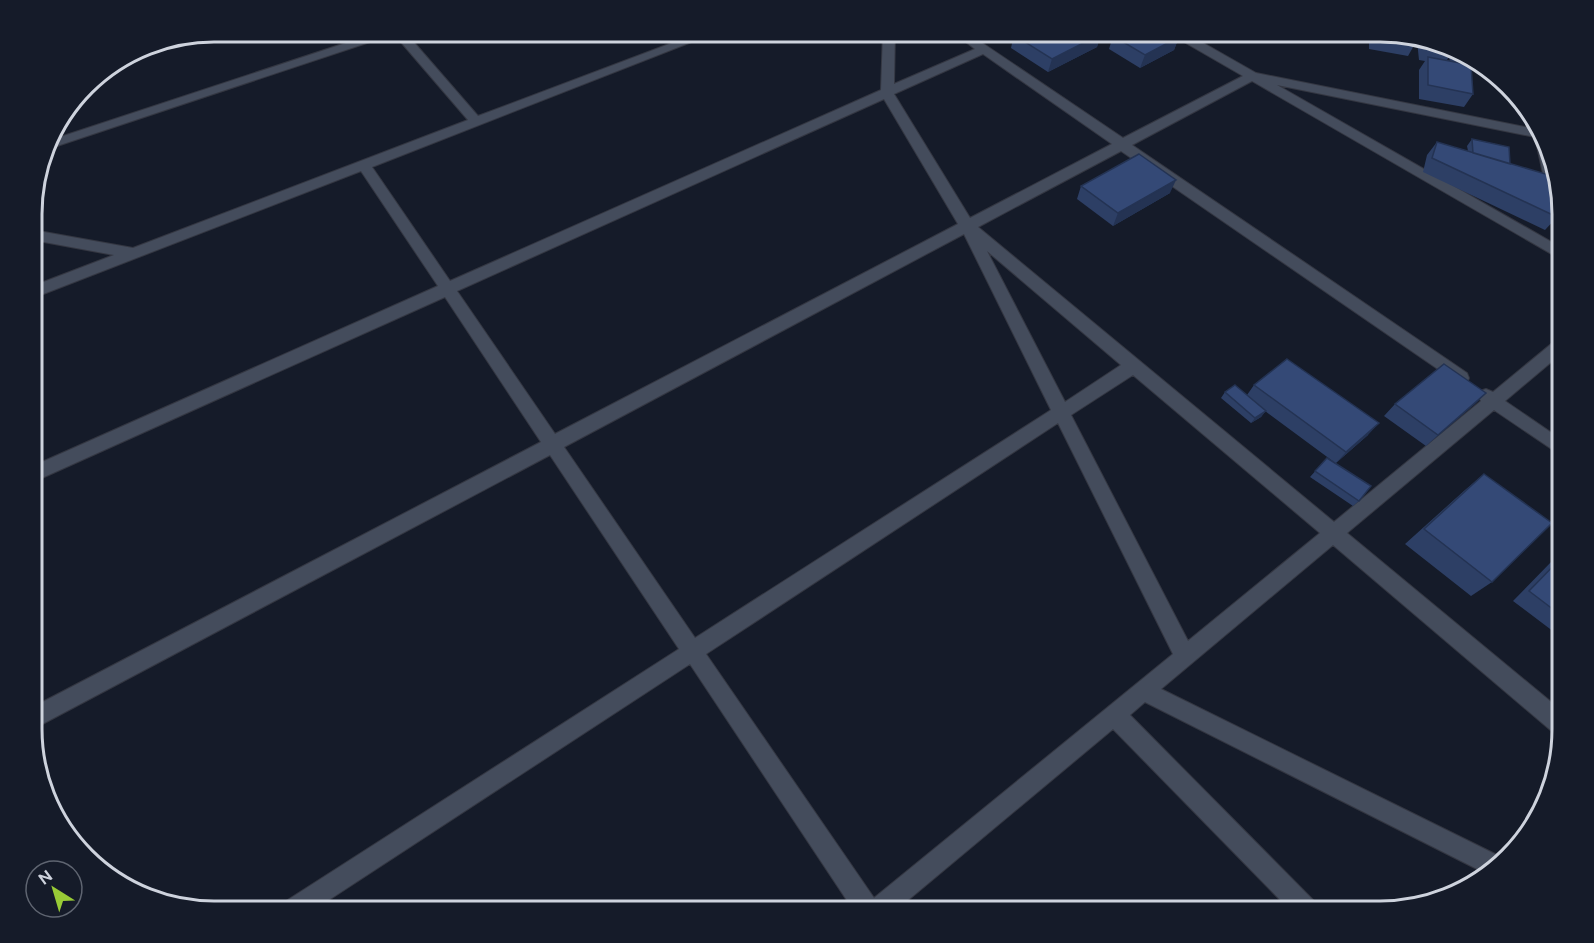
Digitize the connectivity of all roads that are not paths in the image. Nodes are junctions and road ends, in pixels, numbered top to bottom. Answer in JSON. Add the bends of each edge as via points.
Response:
{"nodes":[{"id":1,"x":359,"y":42,"type":"edge"},
{"id":2,"x":408,"y":42,"type":"edge"},
{"id":3,"x":685,"y":42,"type":"edge"},
{"id":4,"x":889,"y":42,"type":"edge"},
{"id":5,"x":974,"y":42,"type":"edge"},
{"id":6,"x":1193,"y":42,"type":"edge"},
{"id":7,"x":984,"y":49,"type":"junction"},
{"id":8,"x":1252,"y":76,"type":"junction"},
{"id":9,"x":887,"y":93,"type":"junction"},
{"id":10,"x":476,"y":122,"type":"junction"},
{"id":11,"x":1532,"y":134,"type":"edge"},
{"id":12,"x":58,"y":142,"type":"edge"},
{"id":13,"x":1122,"y":144,"type":"junction"},
{"id":14,"x":364,"y":165,"type":"junction"},
{"id":15,"x":967,"y":226,"type":"junction"},
{"id":16,"x":42,"y":237,"type":"edge"},
{"id":17,"x":1552,"y":249,"type":"edge"},
{"id":18,"x":134,"y":253,"type":"junction"},
{"id":19,"x":42,"y":289,"type":"edge"},
{"id":20,"x":447,"y":289,"type":"junction"},
{"id":21,"x":1552,"y":352,"type":"edge"},
{"id":22,"x":1133,"y":366,"type":"junction"},
{"id":23,"x":1494,"y":401,"type":"junction"},
{"id":24,"x":1061,"y":413,"type":"junction"},
{"id":25,"x":1552,"y":442,"type":"edge"},
{"id":26,"x":553,"y":444,"type":"junction"},
{"id":27,"x":42,"y":470,"type":"edge"},
{"id":28,"x":1334,"y":534,"type":"junction"},
{"id":29,"x":692,"y":651,"type":"junction"},
{"id":30,"x":1185,"y":657,"type":"junction"},
{"id":31,"x":1144,"y":691,"type":"junction"},
{"id":32,"x":42,"y":713,"type":"edge"},
{"id":33,"x":1115,"y":715,"type":"junction"},
{"id":34,"x":1552,"y":717,"type":"edge"},
{"id":35,"x":1488,"y":863,"type":"edge"},
{"id":36,"x":306,"y":901,"type":"edge"},
{"id":37,"x":861,"y":901,"type":"edge"},
{"id":38,"x":890,"y":901,"type":"edge"},
{"id":39,"x":1298,"y":901,"type":"edge"}],
"edges":[{"from":1,"to":12,"type":"street"},
{"from":2,"to":10,"type":"street"},
{"from":3,"to":10,"type":"street"},
{"from":4,"to":9,"type":"street"},
{"from":5,"to":7,"type":"street"},
{"from":6,"to":8,"type":"street"},
{"from":7,"to":9,"type":"street"},
{"from":7,"to":13,"type":"street"},
{"from":8,"to":11,"type":"street"},
{"from":8,"to":13,"type":"street"},
{"from":8,"to":17,"type":"street"},
{"from":9,"to":15,"type":"street"},
{"from":9,"to":20,"type":"street"},
{"from":10,"to":14,"type":"street"},
{"from":13,"to":15,"type":"street"},
{"from":13,"to":23,"type":"street"},
{"from":14,"to":18,"type":"street"},
{"from":14,"to":20,"type":"street"},
{"from":15,"to":22,"type":"street"},
{"from":15,"to":24,"type":"street"},
{"from":15,"to":26,"type":"street"},
{"from":16,"to":18,"type":"street"},
{"from":18,"to":19,"type":"street"},
{"from":20,"to":26,"type":"street"},
{"from":20,"to":27,"type":"street"},
{"from":21,"to":23,"type":"street"},
{"from":22,"to":24,"type":"street"},
{"from":22,"to":28,"type":"street"},
{"from":23,"to":25,"type":"street"},
{"from":23,"to":28,"type":"street"},
{"from":24,"to":29,"type":"street"},
{"from":24,"to":30,"type":"street"},
{"from":26,"to":29,"type":"street"},
{"from":26,"to":32,"type":"street"},
{"from":28,"to":30,"type":"street"},
{"from":28,"to":34,"type":"street"},
{"from":29,"to":36,"type":"street"},
{"from":29,"to":37,"type":"street"},
{"from":30,"to":31,"type":"street"},
{"from":31,"to":33,"type":"street"},
{"from":31,"to":35,"type":"street"},
{"from":33,"to":38,"type":"street"},
{"from":33,"to":39,"type":"street"}]}
